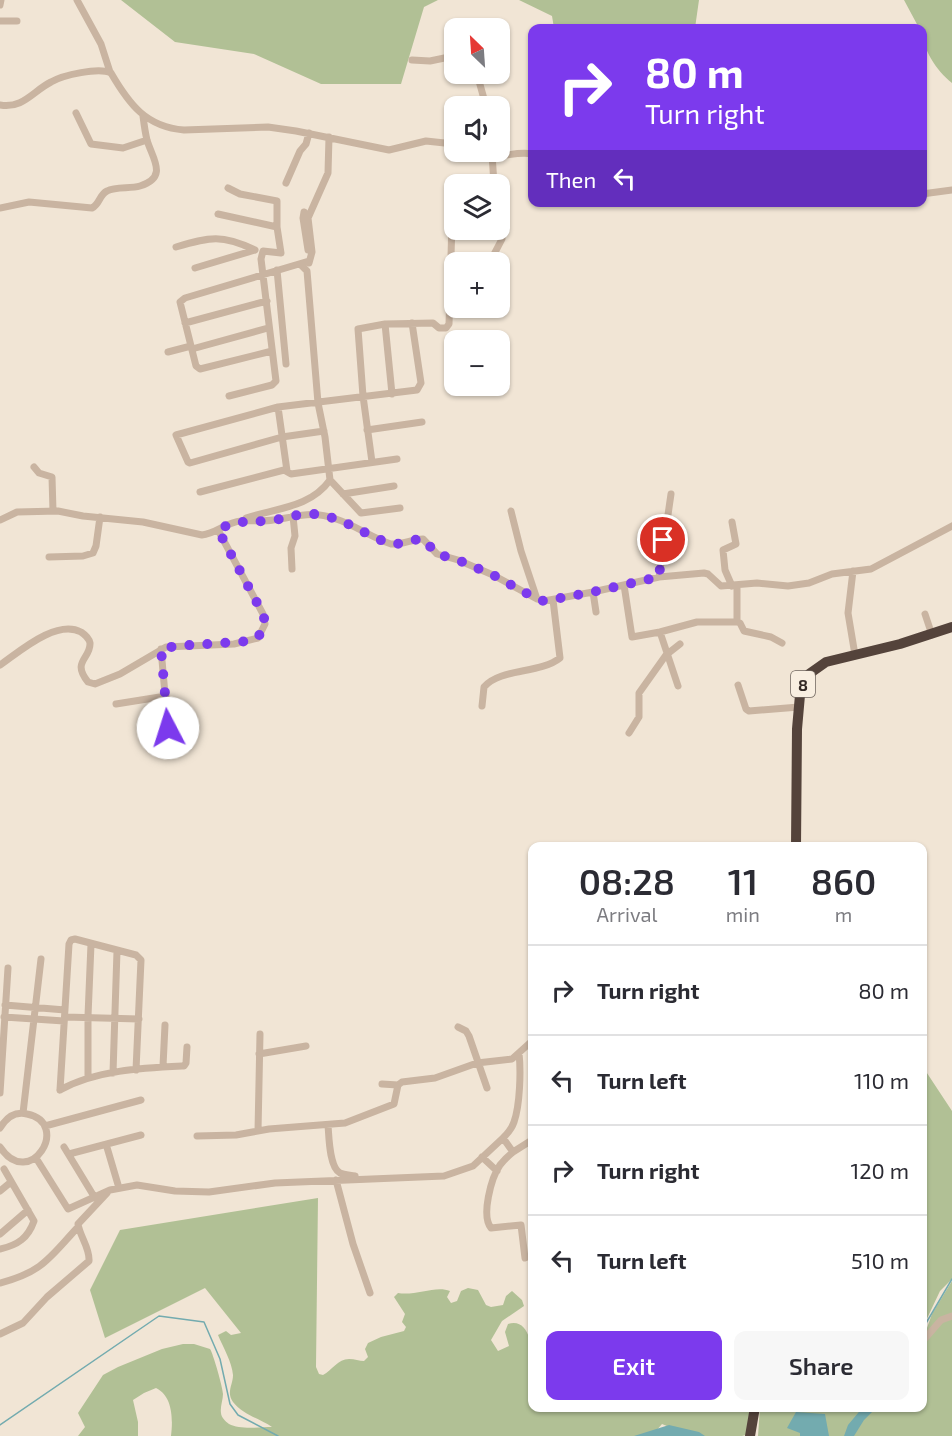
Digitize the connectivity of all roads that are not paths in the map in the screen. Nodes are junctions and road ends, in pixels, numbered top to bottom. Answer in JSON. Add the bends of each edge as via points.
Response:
{"nodes":[{"id":1,"x":1,"y":0,"type":"edge"},
{"id":2,"x":77,"y":0,"type":"edge"},
{"id":3,"x":0,"y":5,"type":"edge"},
{"id":4,"x":0,"y":21,"type":"edge"},
{"id":5,"x":17,"y":21,"type":"dead end"},
{"id":6,"x":444,"y":58,"type":"edge"},
{"id":7,"x":412,"y":60,"type":"dead end"},
{"id":8,"x":110,"y":72,"type":"junction"},
{"id":9,"x":0,"y":105,"type":"edge"},
{"id":10,"x":76,"y":113,"type":"dead end"},
{"id":11,"x":143,"y":116,"type":"junction"},
{"id":12,"x":309,"y":133,"type":"junction"},
{"id":13,"x":329,"y":137,"type":"junction"},
{"id":14,"x":147,"y":140,"type":"junction"},
{"id":15,"x":444,"y":143,"type":"edge"},
{"id":16,"x":528,"y":154,"type":"edge"},
{"id":17,"x":510,"y":155,"type":"edge"},
{"id":18,"x":286,"y":183,"type":"dead end"},
{"id":19,"x":228,"y":188,"type":"dead end"},
{"id":20,"x":952,"y":190,"type":"edge"},
{"id":21,"x":927,"y":193,"type":"edge"},
{"id":22,"x":0,"y":208,"type":"edge"},
{"id":23,"x":304,"y":212,"type":"dead end"},
{"id":24,"x":218,"y":214,"type":"dead end"},
{"id":25,"x":278,"y":227,"type":"junction"},
{"id":26,"x":176,"y":247,"type":"dead end"},
{"id":27,"x":259,"y":251,"type":"junction"},
{"id":28,"x":281,"y":253,"type":"junction"},
{"id":29,"x":310,"y":258,"type":"junction"},
{"id":30,"x":300,"y":264,"type":"junction"},
{"id":31,"x":195,"y":268,"type":"dead end"},
{"id":32,"x":281,"y":269,"type":"junction"},
{"id":33,"x":307,"y":272,"type":"junction"},
{"id":34,"x":262,"y":275,"type":"junction"},
{"id":35,"x":267,"y":301,"type":"junction"},
{"id":36,"x":449,"y":318,"type":"edge"},
{"id":37,"x":412,"y":322,"type":"junction"},
{"id":38,"x":185,"y":323,"type":"junction"},
{"id":39,"x":385,"y":324,"type":"junction"},
{"id":40,"x":268,"y":328,"type":"junction"},
{"id":41,"x":191,"y":348,"type":"junction"},
{"id":42,"x":272,"y":351,"type":"junction"},
{"id":43,"x":168,"y":352,"type":"dead end"},
{"id":44,"x":286,"y":363,"type":"dead end"},
{"id":45,"x":392,"y":394,"type":"junction"},
{"id":46,"x":229,"y":396,"type":"dead end"},
{"id":47,"x":363,"y":396,"type":"junction"},
{"id":48,"x":318,"y":403,"type":"junction"},
{"id":49,"x":278,"y":407,"type":"junction"},
{"id":50,"x":422,"y":422,"type":"dead end"},
{"id":51,"x":367,"y":430,"type":"junction"},
{"id":52,"x":324,"y":431,"type":"junction"},
{"id":53,"x":282,"y":437,"type":"junction"},
{"id":54,"x":397,"y":459,"type":"dead end"},
{"id":55,"x":372,"y":462,"type":"junction"},
{"id":56,"x":34,"y":467,"type":"dead end"},
{"id":57,"x":330,"y":469,"type":"junction"},
{"id":58,"x":286,"y":471,"type":"junction"},
{"id":59,"x":330,"y":480,"type":"junction"},
{"id":60,"x":394,"y":486,"type":"dead end"},
{"id":61,"x":200,"y":492,"type":"dead end"},
{"id":62,"x":343,"y":494,"type":"junction"},
{"id":63,"x":671,"y":494,"type":"dead end"},
{"id":64,"x":400,"y":508,"type":"dead end"},
{"id":65,"x":53,"y":511,"type":"junction"},
{"id":66,"x":511,"y":511,"type":"dead end"},
{"id":67,"x":293,"y":516,"type":"junction"},
{"id":68,"x":100,"y":517,"type":"junction"},
{"id":69,"x":0,"y":520,"type":"edge"},
{"id":70,"x":238,"y":521,"type":"junction"},
{"id":71,"x":732,"y":522,"type":"dead end"},
{"id":72,"x":952,"y":526,"type":"edge"},
{"id":73,"x":218,"y":530,"type":"junction"},
{"id":74,"x":49,"y":557,"type":"dead end"},
{"id":75,"x":292,"y":569,"type":"dead end"},
{"id":76,"x":853,"y":571,"type":"junction"},
{"id":77,"x":659,"y":577,"type":"junction"},
{"id":78,"x":624,"y":585,"type":"junction"},
{"id":79,"x":734,"y":586,"type":"junction"},
{"id":80,"x":593,"y":592,"type":"junction"},
{"id":81,"x":537,"y":599,"type":"junction"},
{"id":82,"x":553,"y":600,"type":"junction"},
{"id":83,"x":596,"y":612,"type":"dead end"},
{"id":84,"x":925,"y":614,"type":"dead end"},
{"id":85,"x":737,"y":622,"type":"junction"},
{"id":86,"x":952,"y":627,"type":"edge"},
{"id":87,"x":660,"y":632,"type":"junction"},
{"id":88,"x":932,"y":635,"type":"junction"},
{"id":89,"x":783,"y":643,"type":"dead end"},
{"id":90,"x":680,"y":644,"type":"dead end"},
{"id":91,"x":161,"y":649,"type":"junction"},
{"id":92,"x":666,"y":655,"type":"junction"},
{"id":93,"x":855,"y":655,"type":"junction"},
{"id":94,"x":0,"y":665,"type":"edge"},
{"id":95,"x":738,"y":685,"type":"dead end"},
{"id":96,"x":678,"y":686,"type":"dead end"},
{"id":97,"x":166,"y":696,"type":"junction"},
{"id":98,"x":116,"y":704,"type":"dead end"},
{"id":99,"x":482,"y":706,"type":"dead end"},
{"id":100,"x":799,"y":707,"type":"junction"},
{"id":101,"x":168,"y":728,"type":"dead end"},
{"id":102,"x":629,"y":733,"type":"dead end"},
{"id":103,"x":796,"y":842,"type":"edge"},
{"id":104,"x":91,"y":944,"type":"junction"},
{"id":105,"x":117,"y":951,"type":"junction"},
{"id":106,"x":41,"y":959,"type":"dead end"},
{"id":107,"x":8,"y":968,"type":"dead end"},
{"id":108,"x":36,"y":1008,"type":"junction"},
{"id":109,"x":3,"y":1011,"type":"edge"},
{"id":110,"x":65,"y":1016,"type":"junction"},
{"id":111,"x":88,"y":1016,"type":"junction"},
{"id":112,"x":114,"y":1017,"type":"junction"},
{"id":113,"x":139,"y":1019,"type":"junction"},
{"id":114,"x":35,"y":1020,"type":"junction"},
{"id":115,"x":165,"y":1025,"type":"dead end"},
{"id":116,"x":458,"y":1027,"type":"dead end"},
{"id":117,"x":260,"y":1034,"type":"dead end"},
{"id":118,"x":528,"y":1045,"type":"edge"},
{"id":119,"x":306,"y":1046,"type":"dead end"},
{"id":120,"x":187,"y":1047,"type":"dead end"},
{"id":121,"x":519,"y":1053,"type":"junction"},
{"id":122,"x":258,"y":1054,"type":"junction"},
{"id":123,"x":479,"y":1062,"type":"junction"},
{"id":124,"x":163,"y":1066,"type":"junction"},
{"id":125,"x":136,"y":1070,"type":"junction"},
{"id":126,"x":113,"y":1073,"type":"junction"},
{"id":127,"x":88,"y":1078,"type":"junction"},
{"id":128,"x":382,"y":1084,"type":"dead end"},
{"id":129,"x":398,"y":1085,"type":"junction"},
{"id":130,"x":487,"y":1088,"type":"dead end"},
{"id":131,"x":0,"y":1093,"type":"edge"},
{"id":132,"x":141,"y":1100,"type":"dead end"},
{"id":133,"x":23,"y":1113,"type":"junction"},
{"id":134,"x":328,"y":1125,"type":"junction"},
{"id":135,"x":45,"y":1126,"type":"junction"},
{"id":136,"x":0,"y":1128,"type":"edge"},
{"id":137,"x":258,"y":1131,"type":"junction"},
{"id":138,"x":141,"y":1135,"type":"dead end"},
{"id":139,"x":197,"y":1136,"type":"dead end"},
{"id":140,"x":503,"y":1138,"type":"junction"},
{"id":141,"x":528,"y":1143,"type":"edge"},
{"id":142,"x":105,"y":1144,"type":"junction"},
{"id":143,"x":0,"y":1148,"type":"edge"},
{"id":144,"x":513,"y":1152,"type":"junction"},
{"id":145,"x":482,"y":1157,"type":"junction"},
{"id":146,"x":36,"y":1158,"type":"junction"},
{"id":147,"x":4,"y":1169,"type":"dead end"},
{"id":148,"x":497,"y":1171,"type":"junction"},
{"id":149,"x":367,"y":1178,"type":"junction"},
{"id":150,"x":336,"y":1180,"type":"junction"},
{"id":151,"x":11,"y":1182,"type":"junction"},
{"id":152,"x":119,"y":1188,"type":"junction"},
{"id":153,"x":110,"y":1190,"type":"junction"},
{"id":154,"x":0,"y":1191,"type":"edge"},
{"id":155,"x":95,"y":1198,"type":"junction"},
{"id":156,"x":28,"y":1210,"type":"junction"},
{"id":157,"x":78,"y":1227,"type":"junction"},
{"id":158,"x":0,"y":1234,"type":"edge"},
{"id":159,"x":0,"y":1250,"type":"edge"},
{"id":160,"x":525,"y":1258,"type":"dead end"},
{"id":161,"x":0,"y":1282,"type":"edge"},
{"id":162,"x":370,"y":1293,"type":"dead end"},
{"id":163,"x":952,"y":1316,"type":"edge"},
{"id":164,"x":0,"y":1334,"type":"edge"},
{"id":165,"x":927,"y":1336,"type":"edge"},
{"id":166,"x":754,"y":1412,"type":"edge"},
{"id":167,"x":752,"y":1434,"type":"edge"}],
"edges":[{"from":1,"to":3,"type":"street"},
{"from":2,"to":8,"type":"street","via":[[100,41]]},
{"from":4,"to":5,"type":"street"},
{"from":6,"to":7,"type":"street"},
{"from":8,"to":9,"type":"street","via":[[57,79],[20,104]]},
{"from":8,"to":11,"type":"street"},
{"from":10,"to":14,"type":"street","via":[[91,144],[123,148]]},
{"from":11,"to":12,"type":"street","via":[[182,130],[257,127]]},
{"from":11,"to":14,"type":"street"},
{"from":12,"to":13,"type":"street"},
{"from":12,"to":18,"type":"street"},
{"from":13,"to":15,"type":"street","via":[[385,150],[426,141]]},
{"from":13,"to":29,"type":"street","via":[[328,173],[308,218]]},
{"from":14,"to":22,"type":"street","via":[[157,172],[145,184],[107,191],[92,208],[29,202]]},
{"from":16,"to":17,"type":"street"},
{"from":19,"to":25,"type":"street","via":[[277,201]]},
{"from":20,"to":21,"type":"street"},
{"from":23,"to":29,"type":"street"},
{"from":24,"to":25,"type":"street"},
{"from":25,"to":28,"type":"street"},
{"from":26,"to":27,"type":"street","via":[[219,237]]},
{"from":27,"to":28,"type":"street"},
{"from":27,"to":31,"type":"street"},
{"from":27,"to":34,"type":"street"},
{"from":28,"to":32,"type":"street"},
{"from":29,"to":30,"type":"street"},
{"from":29,"to":33,"type":"street"},
{"from":30,"to":32,"type":"street"},
{"from":30,"to":33,"type":"street"},
{"from":32,"to":34,"type":"street"},
{"from":32,"to":44,"type":"street"},
{"from":33,"to":48,"type":"street"},
{"from":34,"to":35,"type":"street"},
{"from":34,"to":38,"type":"street","via":[[183,299],[179,303]]},
{"from":35,"to":38,"type":"street"},
{"from":35,"to":40,"type":"street"},
{"from":36,"to":37,"type":"street","via":[[448,327],[442,329],[433,322]]},
{"from":37,"to":39,"type":"street"},
{"from":37,"to":45,"type":"street","via":[[420,387]]},
{"from":38,"to":41,"type":"street"},
{"from":39,"to":45,"type":"street"},
{"from":39,"to":47,"type":"street","via":[[358,328]]},
{"from":40,"to":41,"type":"street"},
{"from":40,"to":42,"type":"street"},
{"from":41,"to":42,"type":"street","via":[[196,366],[202,369]]},
{"from":41,"to":43,"type":"street"},
{"from":42,"to":46,"type":"street","via":[[276,383]]},
{"from":45,"to":47,"type":"street"},
{"from":47,"to":48,"type":"street"},
{"from":47,"to":51,"type":"street"},
{"from":48,"to":49,"type":"street"},
{"from":48,"to":52,"type":"street"},
{"from":49,"to":53,"type":"street"},
{"from":49,"to":53,"type":"street","via":[[176,435],[190,463]]},
{"from":50,"to":51,"type":"street"},
{"from":51,"to":55,"type":"street"},
{"from":52,"to":53,"type":"street"},
{"from":52,"to":57,"type":"street"},
{"from":53,"to":58,"type":"street"},
{"from":54,"to":55,"type":"street"},
{"from":55,"to":57,"type":"street"},
{"from":56,"to":65,"type":"street","via":[[52,477]]},
{"from":57,"to":58,"type":"street","via":[[291,474]]},
{"from":57,"to":59,"type":"street"},
{"from":58,"to":61,"type":"street"},
{"from":59,"to":62,"type":"street"},
{"from":59,"to":70,"type":"street","via":[[316,495],[297,505]]},
{"from":60,"to":62,"type":"street"},
{"from":62,"to":64,"type":"street","via":[[361,513]]},
{"from":63,"to":77,"type":"street"},
{"from":65,"to":68,"type":"street"},
{"from":65,"to":69,"type":"street","via":[[17,512]]},
{"from":66,"to":81,"type":"street"},
{"from":67,"to":70,"type":"street"},
{"from":67,"to":75,"type":"street"},
{"from":67,"to":81,"type":"street","via":[[326,516],[391,544],[423,539],[437,554],[493,575]]},
{"from":68,"to":73,"type":"street","via":[[143,522],[196,535]]},
{"from":68,"to":74,"type":"street","via":[[93,553]]},
{"from":70,"to":73,"type":"street"},
{"from":71,"to":79,"type":"street","via":[[736,544],[723,550],[725,570]]},
{"from":72,"to":76,"type":"street","via":[[872,569]]},
{"from":73,"to":91,"type":"street","via":[[263,614],[263,631],[251,641]]},
{"from":76,"to":79,"type":"street","via":[[798,585]]},
{"from":76,"to":93,"type":"street","via":[[848,613]]},
{"from":77,"to":78,"type":"street"},
{"from":77,"to":79,"type":"street","via":[[708,574],[721,586]]},
{"from":78,"to":80,"type":"street"},
{"from":78,"to":87,"type":"street","via":[[632,637]]},
{"from":79,"to":85,"type":"street"},
{"from":80,"to":82,"type":"street"},
{"from":80,"to":83,"type":"street"},
{"from":81,"to":82,"type":"street"},
{"from":82,"to":99,"type":"street","via":[[560,658],[490,681],[484,687]]},
{"from":84,"to":88,"type":"street"},
{"from":85,"to":87,"type":"street","via":[[697,622]]},
{"from":85,"to":89,"type":"street","via":[[744,631]]},
{"from":86,"to":88,"type":"highway","number":"8"},
{"from":87,"to":92,"type":"street"},
{"from":88,"to":93,"type":"highway","number":"8"},
{"from":90,"to":92,"type":"street"},
{"from":91,"to":94,"type":"street","via":[[120,674],[91,684],[81,668],[89,640],[79,631],[64,630],[43,637]]},
{"from":91,"to":97,"type":"street"},
{"from":92,"to":96,"type":"street"},
{"from":92,"to":102,"type":"street","via":[[639,693],[639,717]]},
{"from":93,"to":100,"type":"highway","number":"8","via":[[815,668],[805,680]]},
{"from":95,"to":100,"type":"street","via":[[749,711]]},
{"from":97,"to":98,"type":"street"},
{"from":97,"to":101,"type":"street"},
{"from":100,"to":103,"type":"highway","number":"8"},
{"from":104,"to":105,"type":"street"},
{"from":104,"to":110,"type":"street","via":[[75,939],[69,942]]},
{"from":104,"to":111,"type":"street"},
{"from":105,"to":112,"type":"street"},
{"from":105,"to":113,"type":"street","via":[[141,960]]},
{"from":106,"to":108,"type":"street"},
{"from":107,"to":109,"type":"street"},
{"from":108,"to":109,"type":"street"},
{"from":108,"to":110,"type":"street"},
{"from":108,"to":114,"type":"street"},
{"from":109,"to":114,"type":"street"},
{"from":109,"to":131,"type":"street"},
{"from":110,"to":111,"type":"street"},
{"from":110,"to":114,"type":"street"},
{"from":110,"to":127,"type":"street","via":[[60,1090]]},
{"from":111,"to":112,"type":"street"},
{"from":111,"to":127,"type":"street"},
{"from":112,"to":113,"type":"street"},
{"from":112,"to":126,"type":"street"},
{"from":113,"to":125,"type":"street"},
{"from":114,"to":133,"type":"street"},
{"from":115,"to":124,"type":"street"},
{"from":116,"to":123,"type":"street","via":[[467,1034]]},
{"from":117,"to":122,"type":"street"},
{"from":118,"to":121,"type":"street"},
{"from":119,"to":122,"type":"street"},
{"from":120,"to":124,"type":"street","via":[[185,1065]]},
{"from":121,"to":123,"type":"street","via":[[508,1060]]},
{"from":121,"to":140,"type":"street","via":[[516,1114],[514,1124]]},
{"from":122,"to":137,"type":"street"},
{"from":123,"to":129,"type":"street"},
{"from":123,"to":130,"type":"street"},
{"from":124,"to":125,"type":"street"},
{"from":125,"to":126,"type":"street"},
{"from":126,"to":127,"type":"street"},
{"from":128,"to":129,"type":"street"},
{"from":129,"to":134,"type":"street","via":[[392,1106],[350,1122]]},
{"from":132,"to":135,"type":"street"},
{"from":133,"to":135,"type":"street"},
{"from":133,"to":136,"type":"street","via":[[5,1120]]},
{"from":134,"to":137,"type":"street"},
{"from":134,"to":149,"type":"street","via":[[336,1170]]},
{"from":135,"to":146,"type":"street","via":[[46,1144]]},
{"from":137,"to":139,"type":"street"},
{"from":138,"to":142,"type":"street"},
{"from":140,"to":144,"type":"street"},
{"from":140,"to":145,"type":"street"},
{"from":141,"to":144,"type":"street"},
{"from":142,"to":152,"type":"street"},
{"from":142,"to":155,"type":"street","via":[[67,1151]]},
{"from":143,"to":146,"type":"street","via":[[20,1162]]},
{"from":144,"to":148,"type":"street"},
{"from":145,"to":148,"type":"street"},
{"from":145,"to":149,"type":"street","via":[[468,1169],[444,1176]]},
{"from":146,"to":155,"type":"street","via":[[68,1209]]},
{"from":147,"to":151,"type":"street"},
{"from":148,"to":160,"type":"street","via":[[487,1202],[487,1222],[496,1229],[521,1225]]},
{"from":149,"to":150,"type":"street"},
{"from":150,"to":152,"type":"street","via":[[209,1192],[136,1185]]},
{"from":150,"to":162,"type":"street"},
{"from":151,"to":154,"type":"street"},
{"from":151,"to":156,"type":"street"},
{"from":152,"to":153,"type":"street"},
{"from":153,"to":155,"type":"street"},
{"from":153,"to":157,"type":"street","via":[[80,1220]]},
{"from":156,"to":158,"type":"street"},
{"from":156,"to":159,"type":"street","via":[[34,1221],[29,1234]]},
{"from":157,"to":161,"type":"street","via":[[39,1268]]},
{"from":157,"to":164,"type":"street","via":[[89,1261],[23,1323]]},
{"from":163,"to":165,"type":"street","via":[[941,1320]]},
{"from":166,"to":167,"type":"highway"}]}
